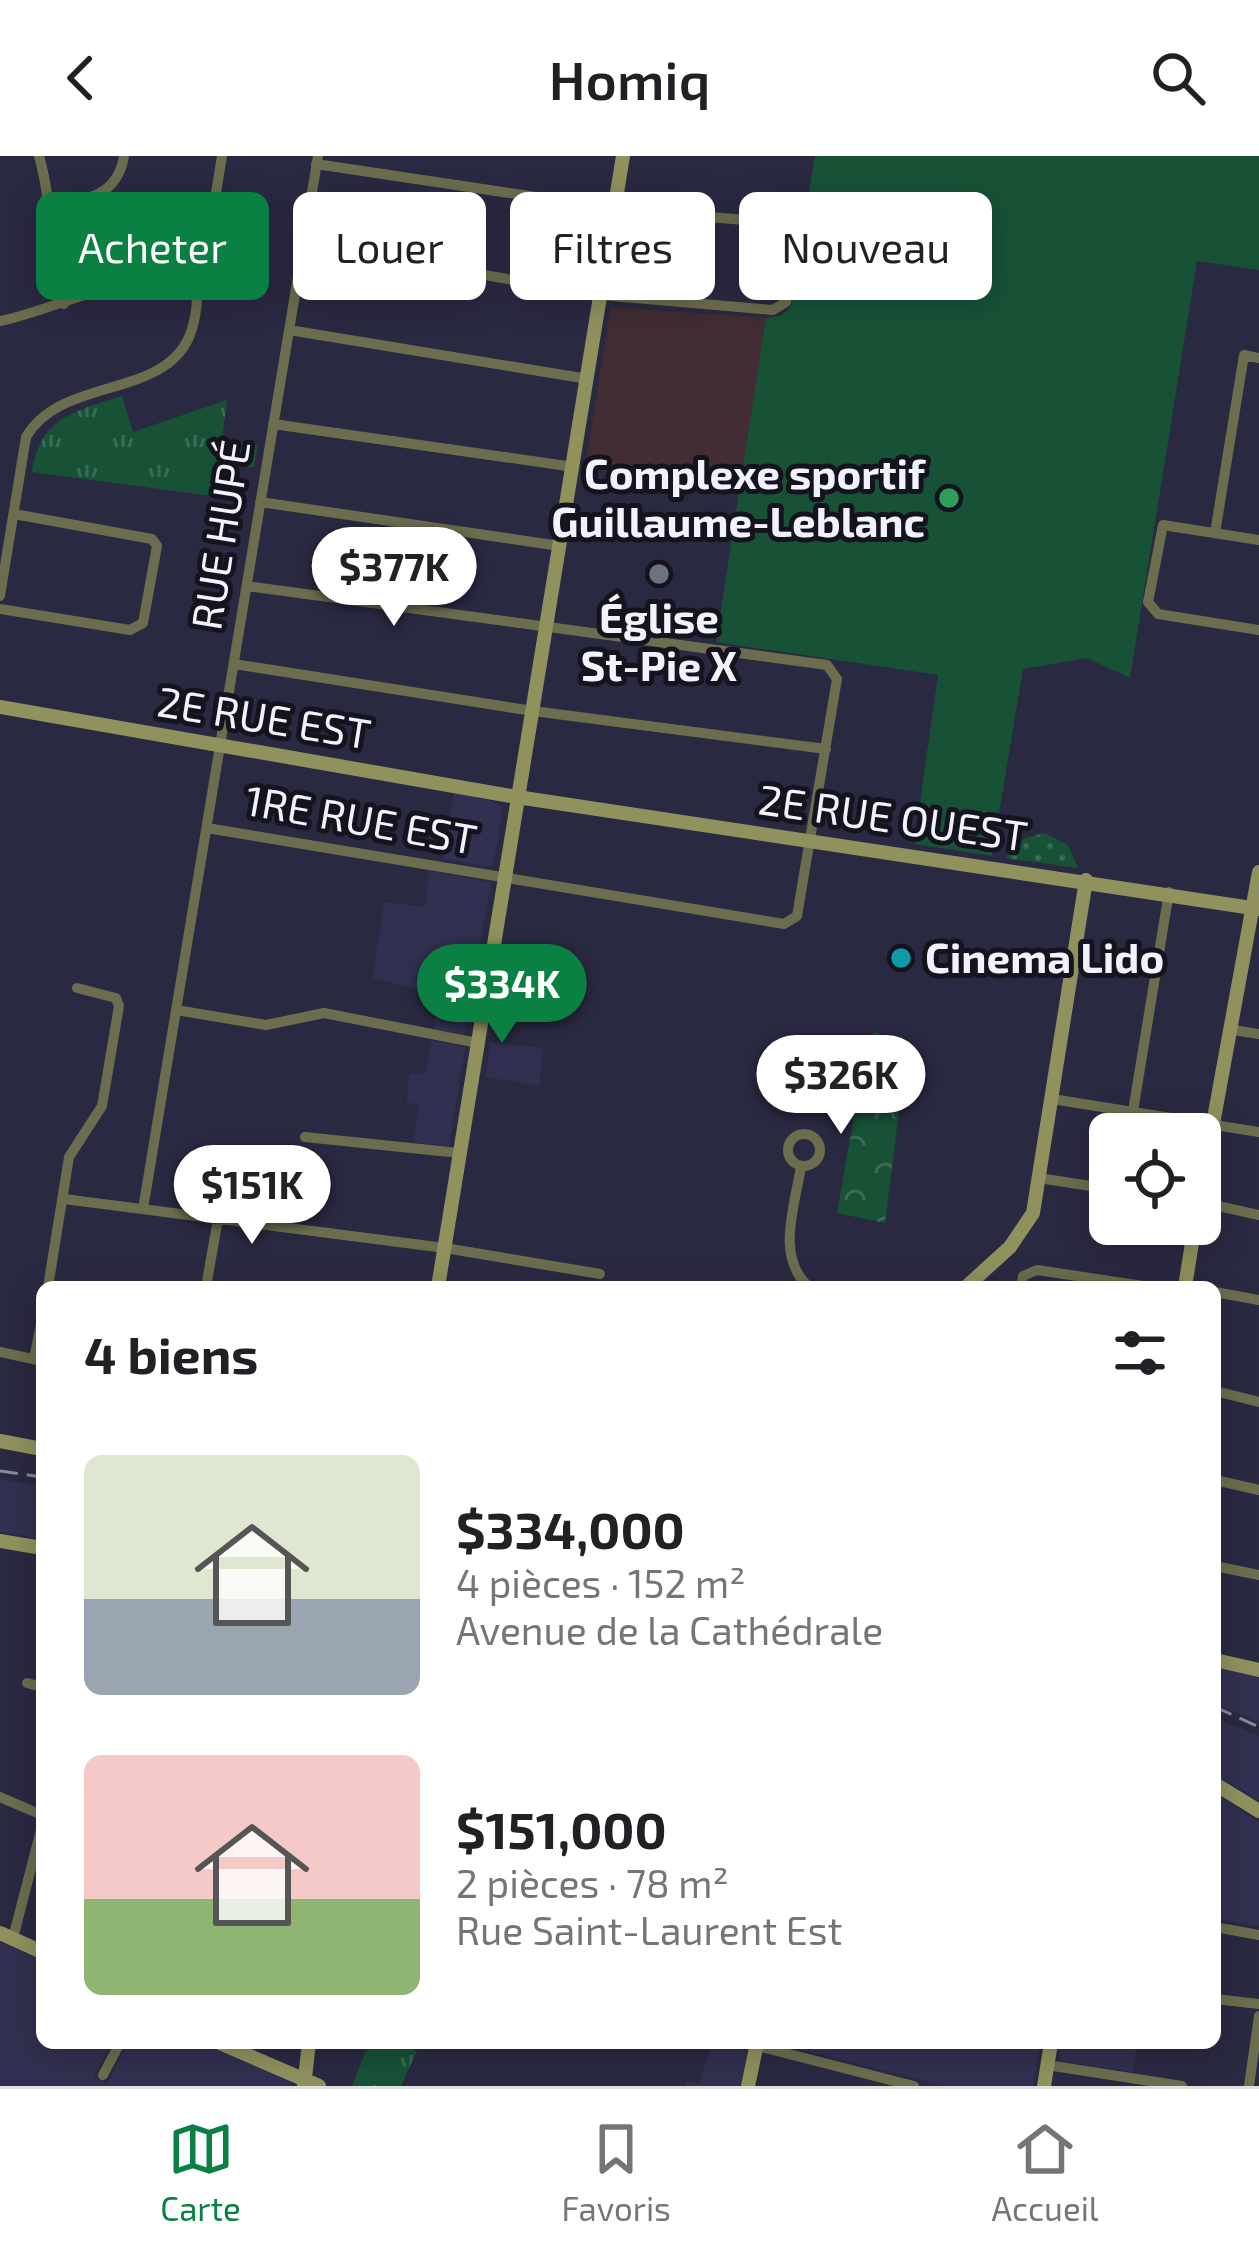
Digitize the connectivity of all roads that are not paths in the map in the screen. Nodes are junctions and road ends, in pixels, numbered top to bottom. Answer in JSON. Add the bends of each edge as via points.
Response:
{"nodes":[{"id":1,"x":39,"y":156,"type":"edge"},
{"id":2,"x":124,"y":156,"type":"edge"},
{"id":3,"x":222,"y":156,"type":"edge"},
{"id":4,"x":623,"y":156,"type":"edge"},
{"id":5,"x":317,"y":160,"type":"edge"},
{"id":6,"x":49,"y":192,"type":"edge"},
{"id":7,"x":101,"y":192,"type":"edge"},
{"id":8,"x":216,"y":192,"type":"edge"},
{"id":9,"x":312,"y":192,"type":"edge"},
{"id":10,"x":512,"y":192,"type":"edge"},
{"id":11,"x":618,"y":192,"type":"edge"},
{"id":12,"x":715,"y":217,"type":"edge"},
{"id":13,"x":63,"y":300,"type":"edge"},
{"id":14,"x":76,"y":300,"type":"edge"},
{"id":15,"x":196,"y":300,"type":"edge"},
{"id":16,"x":294,"y":300,"type":"edge"},
{"id":17,"x":600,"y":300,"type":"edge"},
{"id":18,"x":670,"y":300,"type":"edge"},
{"id":19,"x":64,"y":304,"type":"junction"},
{"id":20,"x":0,"y":321,"type":"edge"},
{"id":21,"x":289,"y":330,"type":"junction"},
{"id":22,"x":1259,"y":358,"type":"edge"},
{"id":23,"x":588,"y":380,"type":"junction"},
{"id":24,"x":273,"y":424,"type":"junction"},
{"id":25,"x":574,"y":467,"type":"junction"},
{"id":26,"x":260,"y":502,"type":"junction"},
{"id":27,"x":14,"y":514,"type":"junction"},
{"id":28,"x":1215,"y":532,"type":"junction"},
{"id":29,"x":1259,"y":540,"type":"edge"},
{"id":30,"x":560,"y":546,"type":"junction"},
{"id":31,"x":247,"y":586,"type":"junction"},
{"id":32,"x":0,"y":596,"type":"edge"},
{"id":33,"x":0,"y":609,"type":"edge"},
{"id":34,"x":548,"y":626,"type":"junction"},
{"id":35,"x":1259,"y":630,"type":"edge"},
{"id":36,"x":234,"y":664,"type":"junction"},
{"id":37,"x":0,"y":707,"type":"edge"},
{"id":38,"x":533,"y":712,"type":"junction"},
{"id":39,"x":220,"y":744,"type":"junction"},
{"id":40,"x":826,"y":749,"type":"junction"},
{"id":41,"x":517,"y":797,"type":"junction"},
{"id":42,"x":206,"y":828,"type":"junction"},
{"id":43,"x":810,"y":839,"type":"junction"},
{"id":44,"x":1259,"y":872,"type":"edge"},
{"id":45,"x":504,"y":878,"type":"junction"},
{"id":46,"x":1086,"y":880,"type":"junction"},
{"id":47,"x":1169,"y":892,"type":"junction"},
{"id":48,"x":1256,"y":908,"type":"edge"},
{"id":49,"x":77,"y":988,"type":"dead end"},
{"id":50,"x":176,"y":1010,"type":"junction"},
{"id":51,"x":1233,"y":1030,"type":"junction"},
{"id":52,"x":1259,"y":1034,"type":"edge"},
{"id":53,"x":478,"y":1043,"type":"junction"},
{"id":54,"x":1052,"y":1099,"type":"junction"},
{"id":55,"x":1133,"y":1111,"type":"junction"},
{"id":56,"x":1145,"y":1113,"type":"edge"},
{"id":57,"x":1218,"y":1113,"type":"edge"},
{"id":58,"x":1221,"y":1126,"type":"edge"},
{"id":59,"x":1259,"y":1132,"type":"edge"},
{"id":60,"x":305,"y":1137,"type":"dead end"},
{"id":61,"x":459,"y":1154,"type":"junction"},
{"id":62,"x":801,"y":1166,"type":"dead end"},
{"id":63,"x":1039,"y":1178,"type":"junction"},
{"id":64,"x":1089,"y":1186,"type":"edge"},
{"id":65,"x":64,"y":1199,"type":"junction"},
{"id":66,"x":1221,"y":1205,"type":"edge"},
{"id":67,"x":143,"y":1209,"type":"junction"},
{"id":68,"x":1259,"y":1215,"type":"edge"},
{"id":69,"x":218,"y":1219,"type":"junction"},
{"id":70,"x":1192,"y":1245,"type":"edge"},
{"id":71,"x":445,"y":1248,"type":"junction"},
{"id":72,"x":600,"y":1274,"type":"dead end"},
{"id":73,"x":49,"y":1281,"type":"edge"},
{"id":74,"x":207,"y":1281,"type":"edge"},
{"id":75,"x":440,"y":1281,"type":"edge"},
{"id":76,"x":805,"y":1281,"type":"edge"},
{"id":77,"x":972,"y":1281,"type":"edge"},
{"id":78,"x":1022,"y":1281,"type":"edge"},
{"id":79,"x":1110,"y":1281,"type":"edge"},
{"id":80,"x":1187,"y":1281,"type":"edge"},
{"id":81,"x":1221,"y":1293,"type":"edge"},
{"id":82,"x":1259,"y":1300,"type":"edge"},
{"id":83,"x":0,"y":1352,"type":"edge"},
{"id":84,"x":36,"y":1360,"type":"edge"},
{"id":85,"x":1221,"y":1392,"type":"edge"},
{"id":86,"x":1259,"y":1402,"type":"edge"},
{"id":87,"x":0,"y":1441,"type":"edge"},
{"id":88,"x":36,"y":1448,"type":"edge"},
{"id":89,"x":1221,"y":1481,"type":"edge"},
{"id":90,"x":1259,"y":1490,"type":"edge"},
{"id":91,"x":0,"y":1541,"type":"edge"},
{"id":92,"x":36,"y":1547,"type":"edge"},
{"id":93,"x":1221,"y":1567,"type":"edge"},
{"id":94,"x":1259,"y":1576,"type":"edge"},
{"id":95,"x":1221,"y":1661,"type":"edge"},
{"id":96,"x":1259,"y":1670,"type":"edge"},
{"id":97,"x":27,"y":1683,"type":"dead end"},
{"id":98,"x":36,"y":1685,"type":"edge"},
{"id":99,"x":1221,"y":1788,"type":"edge"},
{"id":100,"x":0,"y":1798,"type":"edge"},
{"id":101,"x":1259,"y":1811,"type":"edge"},
{"id":102,"x":36,"y":1813,"type":"edge"},
{"id":103,"x":36,"y":1887,"type":"edge"},
{"id":104,"x":1221,"y":1928,"type":"edge"},
{"id":105,"x":1259,"y":1935,"type":"edge"},
{"id":106,"x":6,"y":1936,"type":"edge"},
{"id":107,"x":36,"y":1949,"type":"edge"},
{"id":108,"x":1221,"y":2000,"type":"edge"},
{"id":109,"x":1259,"y":2005,"type":"edge"},
{"id":110,"x":1259,"y":2016,"type":"edge"},
{"id":111,"x":117,"y":2049,"type":"edge"},
{"id":112,"x":233,"y":2049,"type":"edge"},
{"id":113,"x":309,"y":2049,"type":"edge"},
{"id":114,"x":752,"y":2049,"type":"edge"},
{"id":115,"x":772,"y":2049,"type":"edge"},
{"id":116,"x":1050,"y":2049,"type":"edge"},
{"id":117,"x":1047,"y":2065,"type":"junction"},
{"id":118,"x":103,"y":2075,"type":"dead end"},
{"id":119,"x":309,"y":2083,"type":"edge"},
{"id":120,"x":748,"y":2086,"type":"edge"},
{"id":121,"x":914,"y":2086,"type":"edge"},
{"id":122,"x":1044,"y":2086,"type":"edge"},
{"id":123,"x":1182,"y":2086,"type":"edge"},
{"id":124,"x":1249,"y":2086,"type":"edge"}],
"edges":[{"from":1,"to":6,"type":"street"},
{"from":2,"to":7,"type":"street","via":[[121,178]]},
{"from":3,"to":8,"type":"street"},
{"from":4,"to":11,"type":"street"},
{"from":5,"to":9,"type":"street","name":"RUE HUPÉ"},
{"from":5,"to":10,"type":"street"},
{"from":12,"to":18,"type":"street","via":[[792,224],[781,308]]},
{"from":13,"to":19,"type":"street"},
{"from":14,"to":19,"type":"street"},
{"from":15,"to":27,"type":"street","via":[[190,343],[171,364],[52,407],[33,424]]},
{"from":16,"to":21,"type":"street","name":"RUE HUPÉ"},
{"from":17,"to":23,"type":"street"},
{"from":19,"to":20,"type":"street"},
{"from":21,"to":23,"type":"street"},
{"from":21,"to":24,"type":"street","name":"RUE HUPÉ"},
{"from":22,"to":28,"type":"street","via":[[1244,355]]},
{"from":23,"to":25,"type":"street"},
{"from":24,"to":25,"type":"street"},
{"from":24,"to":26,"type":"street","name":"RUE HUPÉ"},
{"from":25,"to":30,"type":"street"},
{"from":26,"to":30,"type":"street"},
{"from":26,"to":31,"type":"street","name":"RUE HUPÉ"},
{"from":27,"to":32,"type":"street"},
{"from":27,"to":33,"type":"street","via":[[152,539],[152,590],[143,622],[130,630]]},
{"from":28,"to":29,"type":"street"},
{"from":28,"to":35,"type":"street","via":[[1163,525],[1151,610]]},
{"from":30,"to":34,"type":"street"},
{"from":31,"to":34,"type":"street"},
{"from":31,"to":36,"type":"street","name":"RUE HUPÉ"},
{"from":34,"to":38,"type":"street"},
{"from":34,"to":40,"type":"street","via":[[833,669]]},
{"from":36,"to":38,"type":"street"},
{"from":36,"to":39,"type":"street","name":"RUE HUPÉ"},
{"from":37,"to":39,"type":"street","name":"2E RUE EST"},
{"from":38,"to":40,"type":"street"},
{"from":38,"to":41,"type":"street"},
{"from":39,"to":41,"type":"street","name":"2E RUE EST"},
{"from":39,"to":42,"type":"street","name":"RUE HUPÉ"},
{"from":40,"to":43,"type":"street"},
{"from":41,"to":43,"type":"street","name":"2E RUE OUEST"},
{"from":41,"to":45,"type":"street"},
{"from":42,"to":45,"type":"street","name":"1RE RUE EST"},
{"from":42,"to":50,"type":"street","name":"RUE HUPÉ"},
{"from":43,"to":45,"type":"street","name":"1RE RUE EST","via":[[791,922]]},
{"from":43,"to":46,"type":"street","name":"2E RUE OUEST"},
{"from":44,"to":48,"type":"street"},
{"from":45,"to":53,"type":"street"},
{"from":46,"to":47,"type":"street","name":"2E RUE OUEST"},
{"from":46,"to":54,"type":"street"},
{"from":47,"to":48,"type":"street","name":"2E RUE OUEST"},
{"from":47,"to":55,"type":"street"},
{"from":48,"to":51,"type":"street"},
{"from":49,"to":65,"type":"street","via":[[116,998],[119,1006],[102,1106],[69,1156]]},
{"from":50,"to":53,"type":"street","via":[[266,1025],[324,1013]]},
{"from":50,"to":67,"type":"street","name":"RUE HUPÉ"},
{"from":51,"to":52,"type":"street"},
{"from":51,"to":57,"type":"street"},
{"from":53,"to":61,"type":"street"},
{"from":54,"to":55,"type":"street"},
{"from":54,"to":63,"type":"street"},
{"from":55,"to":56,"type":"street"},
{"from":58,"to":59,"type":"street"},
{"from":60,"to":61,"type":"street"},
{"from":61,"to":71,"type":"street"},
{"from":62,"to":76,"type":"street","via":[[789,1259]]},
{"from":63,"to":64,"type":"street"},
{"from":63,"to":77,"type":"street","via":[[1024,1230]]},
{"from":65,"to":67,"type":"street"},
{"from":65,"to":73,"type":"street"},
{"from":66,"to":68,"type":"street"},
{"from":67,"to":69,"type":"street"},
{"from":69,"to":71,"type":"street"},
{"from":69,"to":74,"type":"street"},
{"from":70,"to":80,"type":"street"},
{"from":71,"to":72,"type":"street"},
{"from":71,"to":75,"type":"street"},
{"from":78,"to":79,"type":"street","via":[[1037,1270]]},
{"from":81,"to":82,"type":"street"},
{"from":83,"to":84,"type":"street"},
{"from":85,"to":86,"type":"street"},
{"from":87,"to":88,"type":"street"},
{"from":89,"to":90,"type":"street"},
{"from":91,"to":92,"type":"street"},
{"from":93,"to":94,"type":"street"},
{"from":95,"to":96,"type":"street"},
{"from":97,"to":98,"type":"street"},
{"from":99,"to":101,"type":"street"},
{"from":100,"to":102,"type":"street"},
{"from":103,"to":106,"type":"street"},
{"from":104,"to":105,"type":"street"},
{"from":106,"to":107,"type":"street"},
{"from":108,"to":109,"type":"street"},
{"from":110,"to":124,"type":"street"},
{"from":111,"to":118,"type":"street"},
{"from":112,"to":119,"type":"street"},
{"from":113,"to":119,"type":"street"},
{"from":114,"to":120,"type":"street"},
{"from":115,"to":121,"type":"street"},
{"from":116,"to":117,"type":"street"},
{"from":117,"to":122,"type":"street"},
{"from":117,"to":123,"type":"street"}]}
